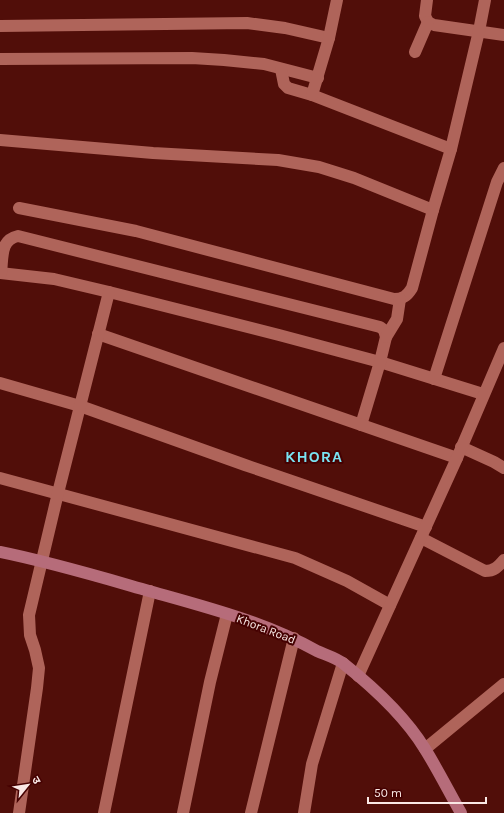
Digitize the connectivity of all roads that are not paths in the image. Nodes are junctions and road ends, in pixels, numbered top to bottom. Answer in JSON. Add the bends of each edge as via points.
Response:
{"nodes":[{"id":1,"x":337,"y":0,"type":"edge"},
{"id":2,"x":427,"y":0,"type":"edge"},
{"id":3,"x":485,"y":0,"type":"edge"},
{"id":4,"x":428,"y":22,"type":"junction"},
{"id":5,"x":0,"y":26,"type":"edge"},
{"id":6,"x":479,"y":31,"type":"junction"},
{"id":7,"x":504,"y":35,"type":"edge"},
{"id":8,"x":329,"y":38,"type":"junction"},
{"id":9,"x":415,"y":52,"type":"dead end"},
{"id":10,"x":0,"y":59,"type":"edge"},
{"id":11,"x":281,"y":69,"type":"junction"},
{"id":12,"x":318,"y":78,"type":"junction"},
{"id":13,"x":312,"y":96,"type":"junction"},
{"id":14,"x":0,"y":140,"type":"edge"},
{"id":15,"x":451,"y":149,"type":"junction"},
{"id":16,"x":504,"y":168,"type":"edge"},
{"id":17,"x":19,"y":208,"type":"dead end"},
{"id":18,"x":433,"y":210,"type":"junction"},
{"id":19,"x":1,"y":273,"type":"edge"},
{"id":20,"x":109,"y":292,"type":"junction"},
{"id":21,"x":400,"y":299,"type":"junction"},
{"id":22,"x":98,"y":334,"type":"junction"},
{"id":23,"x":386,"y":337,"type":"junction"},
{"id":24,"x":504,"y":348,"type":"edge"},
{"id":25,"x":380,"y":362,"type":"junction"},
{"id":26,"x":434,"y":379,"type":"junction"},
{"id":27,"x":0,"y":383,"type":"edge"},
{"id":28,"x":484,"y":394,"type":"junction"},
{"id":29,"x":80,"y":406,"type":"junction"},
{"id":30,"x":361,"y":425,"type":"junction"},
{"id":31,"x":459,"y":453,"type":"junction"},
{"id":32,"x":504,"y":468,"type":"edge"},
{"id":33,"x":0,"y":478,"type":"edge"},
{"id":34,"x":58,"y":493,"type":"junction"},
{"id":35,"x":423,"y":532,"type":"junction"},
{"id":36,"x":0,"y":552,"type":"edge"},
{"id":37,"x":504,"y":560,"type":"edge"},
{"id":38,"x":41,"y":561,"type":"junction"},
{"id":39,"x":150,"y":591,"type":"junction"},
{"id":40,"x":390,"y":605,"type":"junction"},
{"id":41,"x":227,"y":614,"type":"junction"},
{"id":42,"x":294,"y":638,"type":"junction"},
{"id":43,"x":343,"y":663,"type":"junction"},
{"id":44,"x":358,"y":676,"type":"junction"},
{"id":45,"x":504,"y":684,"type":"edge"},
{"id":46,"x":425,"y":749,"type":"junction"},
{"id":47,"x":19,"y":813,"type":"edge"},
{"id":48,"x":104,"y":813,"type":"edge"},
{"id":49,"x":183,"y":813,"type":"edge"},
{"id":50,"x":251,"y":813,"type":"edge"},
{"id":51,"x":304,"y":813,"type":"edge"},
{"id":52,"x":461,"y":813,"type":"edge"}],
"edges":[{"from":1,"to":8,"type":"street"},
{"from":2,"to":4,"type":"street","via":[[425,16]]},
{"from":3,"to":6,"type":"street"},
{"from":4,"to":6,"type":"street"},
{"from":4,"to":9,"type":"street"},
{"from":5,"to":8,"type":"street","via":[[247,23]]},
{"from":6,"to":7,"type":"street"},
{"from":6,"to":15,"type":"street"},
{"from":8,"to":12,"type":"street"},
{"from":10,"to":11,"type":"street","via":[[192,58],[264,64]]},
{"from":11,"to":12,"type":"street"},
{"from":11,"to":13,"type":"street","via":[[284,84],[288,88]]},
{"from":12,"to":13,"type":"street"},
{"from":13,"to":15,"type":"street"},
{"from":14,"to":18,"type":"street","via":[[278,160],[319,167],[354,178]]},
{"from":15,"to":18,"type":"street"},
{"from":16,"to":26,"type":"street","via":[[497,182]]},
{"from":17,"to":21,"type":"street","via":[[136,231]]},
{"from":18,"to":21,"type":"street","via":[[412,288],[408,296]]},
{"from":19,"to":20,"type":"street","via":[[54,279]]},
{"from":19,"to":23,"type":"street","via":[[4,244],[10,238],[18,236],[380,327]]},
{"from":20,"to":22,"type":"street"},
{"from":20,"to":25,"type":"street"},
{"from":21,"to":23,"type":"street","via":[[397,319]]},
{"from":22,"to":29,"type":"street"},
{"from":22,"to":30,"type":"street"},
{"from":23,"to":25,"type":"street"},
{"from":24,"to":28,"type":"street"},
{"from":25,"to":26,"type":"street"},
{"from":25,"to":30,"type":"street"},
{"from":26,"to":28,"type":"street"},
{"from":27,"to":29,"type":"street"},
{"from":28,"to":31,"type":"street"},
{"from":29,"to":34,"type":"street"},
{"from":29,"to":35,"type":"street"},
{"from":30,"to":31,"type":"street"},
{"from":31,"to":32,"type":"street","via":[[494,462]]},
{"from":31,"to":35,"type":"street"},
{"from":33,"to":34,"type":"street"},
{"from":34,"to":38,"type":"street"},
{"from":34,"to":40,"type":"street","via":[[295,558],[347,581]]},
{"from":35,"to":37,"type":"street","via":[[485,571],[497,568]]},
{"from":35,"to":40,"type":"street"},
{"from":36,"to":38,"type":"street","name":"Khora Road"},
{"from":38,"to":39,"type":"street","name":"Khora Road"},
{"from":38,"to":47,"type":"street","via":[[29,615],[30,635],[39,668]]},
{"from":39,"to":41,"type":"street","name":"Khora Road"},
{"from":39,"to":48,"type":"street"},
{"from":40,"to":44,"type":"street"},
{"from":41,"to":42,"type":"street","name":"Khora Road"},
{"from":41,"to":49,"type":"street"},
{"from":42,"to":43,"type":"street","name":"Khora Road"},
{"from":42,"to":50,"type":"street"},
{"from":43,"to":44,"type":"street","name":"Khora Road"},
{"from":43,"to":51,"type":"street","via":[[312,764]]},
{"from":44,"to":46,"type":"street","name":"Khora Road","via":[[406,722]]},
{"from":45,"to":46,"type":"street"},
{"from":46,"to":52,"type":"street","name":"Khora Road"}]}
